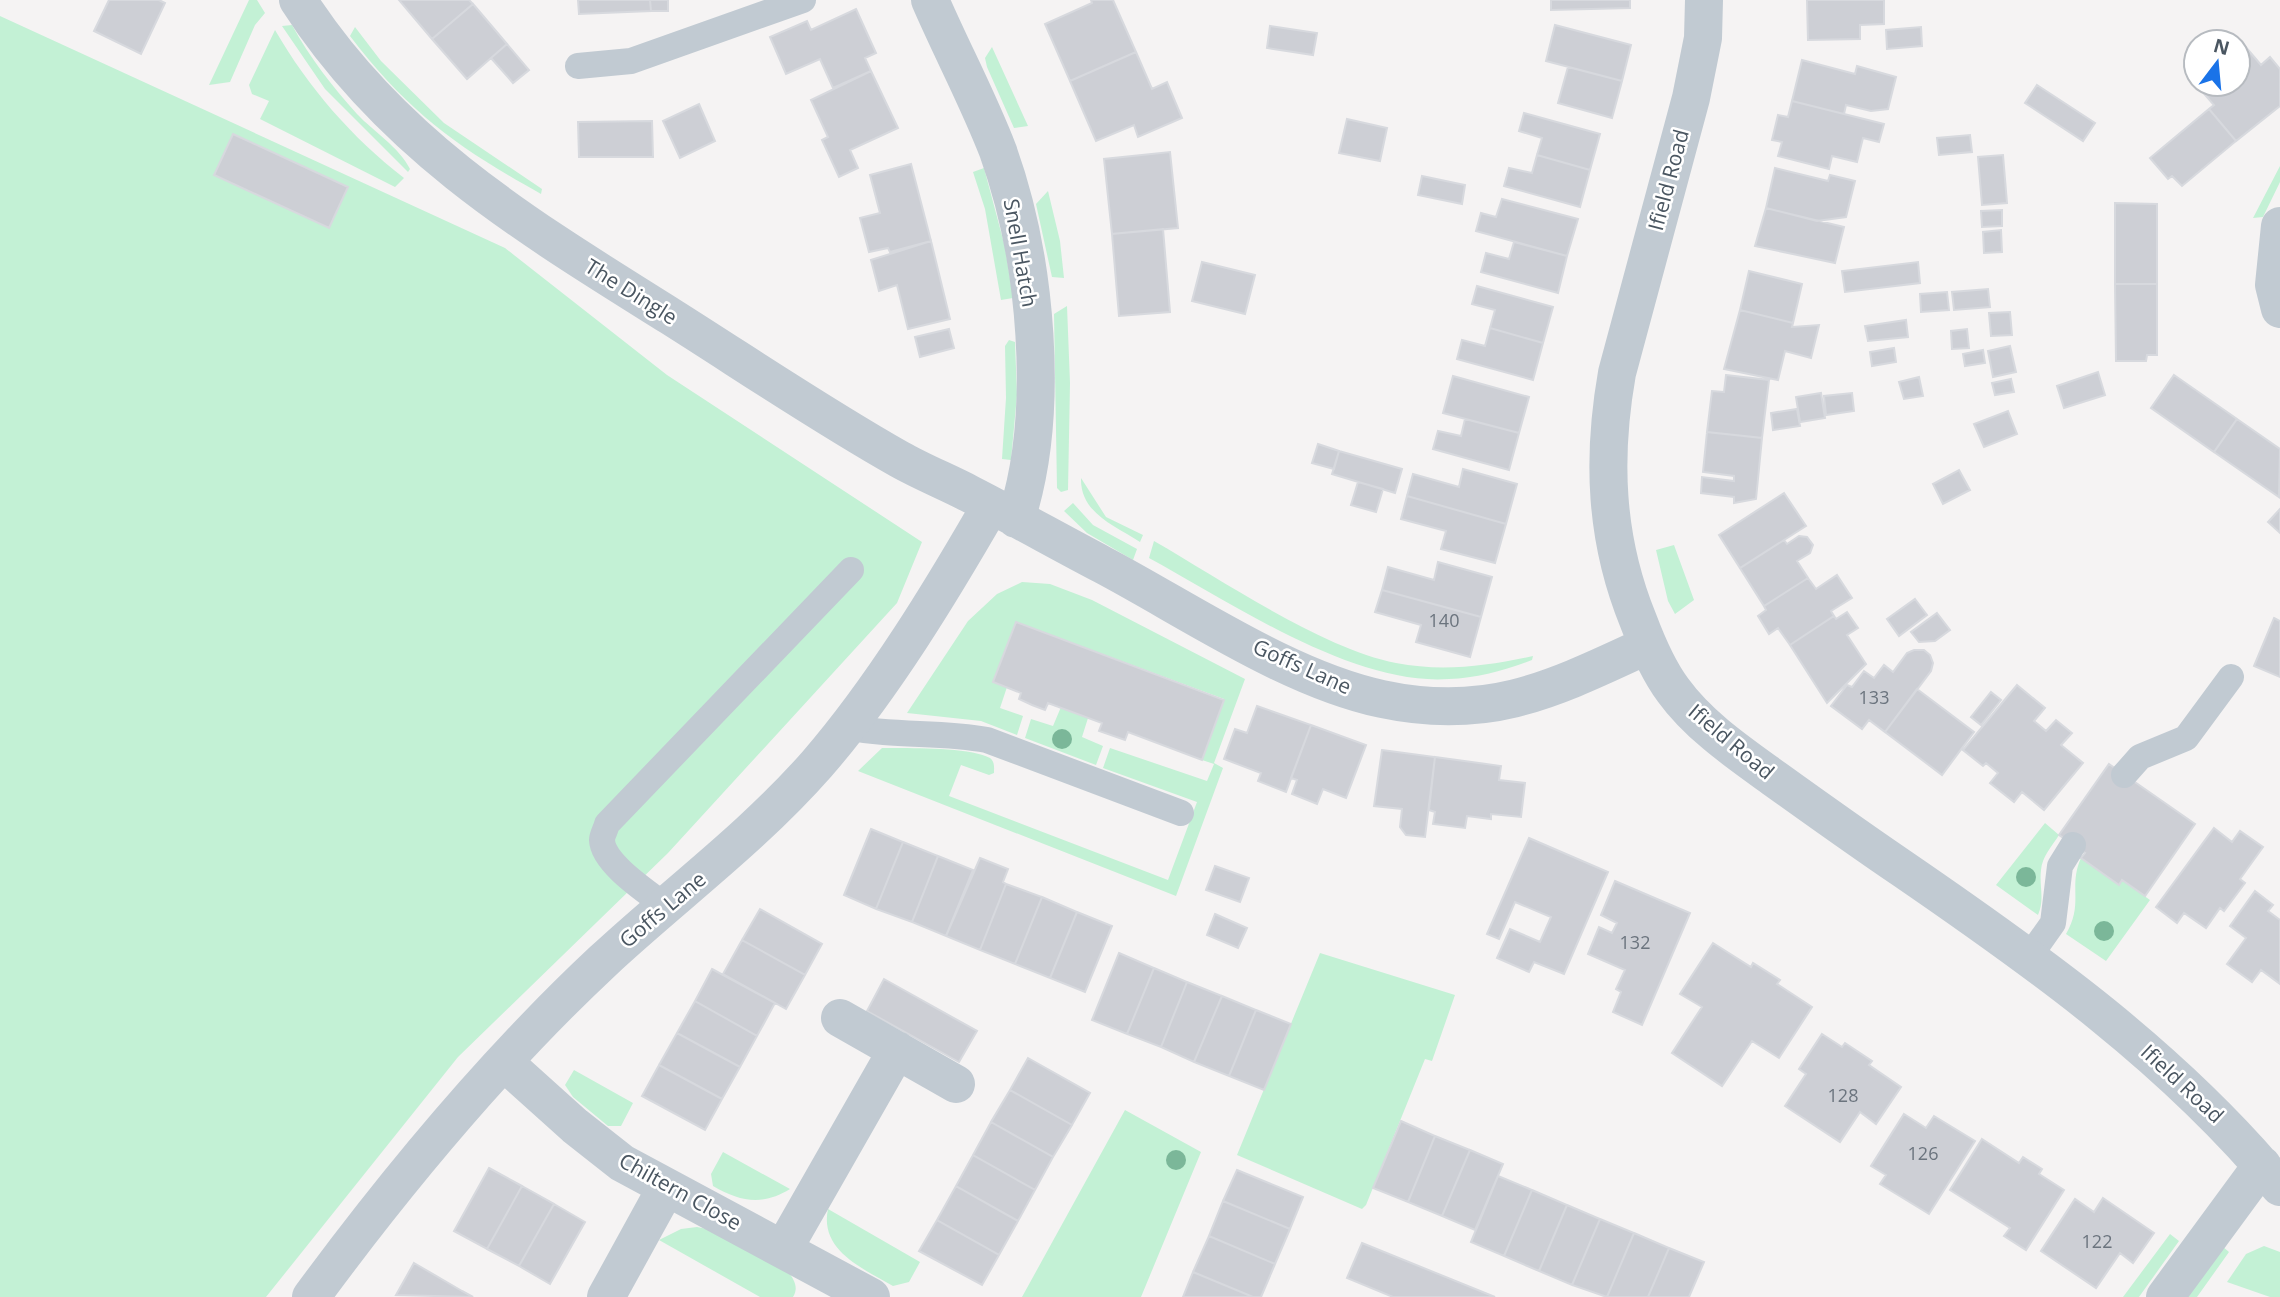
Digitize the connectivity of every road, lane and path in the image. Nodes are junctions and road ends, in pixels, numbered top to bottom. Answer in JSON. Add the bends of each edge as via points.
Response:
{"nodes":[{"id":1,"x":298,"y":0,"type":"edge"},
{"id":2,"x":803,"y":0,"type":"edge"},
{"id":3,"x":930,"y":0,"type":"edge"},
{"id":4,"x":1704,"y":0,"type":"edge"},
{"id":5,"x":579,"y":66,"type":"dead end"},
{"id":6,"x":2280,"y":226,"type":"edge"},
{"id":7,"x":2280,"y":309,"type":"edge"},
{"id":8,"x":1004,"y":512,"type":"junction"},
{"id":9,"x":851,"y":570,"type":"dead end"},
{"id":10,"x":1648,"y":645,"type":"junction"},
{"id":11,"x":2231,"y":677,"type":"dead end"},
{"id":12,"x":848,"y":727,"type":"junction"},
{"id":13,"x":2124,"y":775,"type":"dead end"},
{"id":14,"x":1181,"y":813,"type":"dead end"},
{"id":15,"x":2073,"y":845,"type":"dead end"},
{"id":16,"x":667,"y":907,"type":"junction"},
{"id":17,"x":2029,"y":957,"type":"junction"},
{"id":18,"x":840,"y":1018,"type":"dead end"},
{"id":19,"x":897,"y":1050,"type":"junction"},
{"id":20,"x":505,"y":1063,"type":"junction"},
{"id":21,"x":956,"y":1084,"type":"dead end"},
{"id":22,"x":2271,"y":1176,"type":"edge"},
{"id":23,"x":666,"y":1188,"type":"junction"},
{"id":24,"x":784,"y":1248,"type":"junction"},
{"id":25,"x":311,"y":1297,"type":"edge"},
{"id":26,"x":606,"y":1297,"type":"edge"},
{"id":27,"x":871,"y":1297,"type":"edge"},
{"id":28,"x":2165,"y":1297,"type":"edge"}],
"edges":[{"from":1,"to":8,"type":"street","name":"The Dingle","via":[[326,42],[398,122],[451,170],[536,232],[900,460]]},
{"from":2,"to":5,"type":"lane","via":[[641,58]]},
{"from":3,"to":8,"type":"street","name":"Snell Hatch","via":[[998,152],[1022,248],[1033,336],[1034,422],[1031,460]]},
{"from":4,"to":10,"type":"street","name":"Ifield Road","via":[[1703,38],[1691,98],[1624,345],[1609,419],[1606,467],[1611,524],[1622,582]]},
{"from":6,"to":7,"type":"street","via":[[2274,285]]},
{"from":8,"to":10,"type":"street","name":"Goffs Lane","via":[[1266,654],[1334,685],[1382,699],[1457,708],[1510,702],[1555,688]]},
{"from":8,"to":12,"type":"street","name":"Goffs Lane","via":[[955,568]]},
{"from":9,"to":16,"type":"lane","via":[[607,824],[602,839],[606,852],[625,874]]},
{"from":10,"to":17,"type":"street","name":"Ifield Road","via":[[1673,690],[1706,726],[1826,817]]},
{"from":11,"to":13,"type":"lane","via":[[2186,738],[2140,757]]},
{"from":12,"to":14,"type":"lane","via":[[881,734],[953,734],[987,740]]},
{"from":12,"to":16,"type":"street","name":"Goffs Lane","via":[[764,821]]},
{"from":15,"to":17,"type":"lane","via":[[2060,866],[2053,923]]},
{"from":16,"to":20,"type":"street","name":"Goffs Lane","via":[[603,961]]},
{"from":17,"to":22,"type":"street","name":"Ifield Road","via":[[2177,1076]]},
{"from":18,"to":19,"type":"street"},
{"from":19,"to":21,"type":"street"},
{"from":19,"to":24,"type":"street"},
{"from":20,"to":23,"type":"street","name":"Chiltern Close","via":[[622,1163]]},
{"from":20,"to":25,"type":"street","name":"Goffs Lane","via":[[419,1161]]},
{"from":22,"to":28,"type":"street"},
{"from":23,"to":24,"type":"street","name":"Chiltern Close"},
{"from":23,"to":26,"type":"street"},
{"from":24,"to":27,"type":"street","name":"Chiltern Close"}]}
